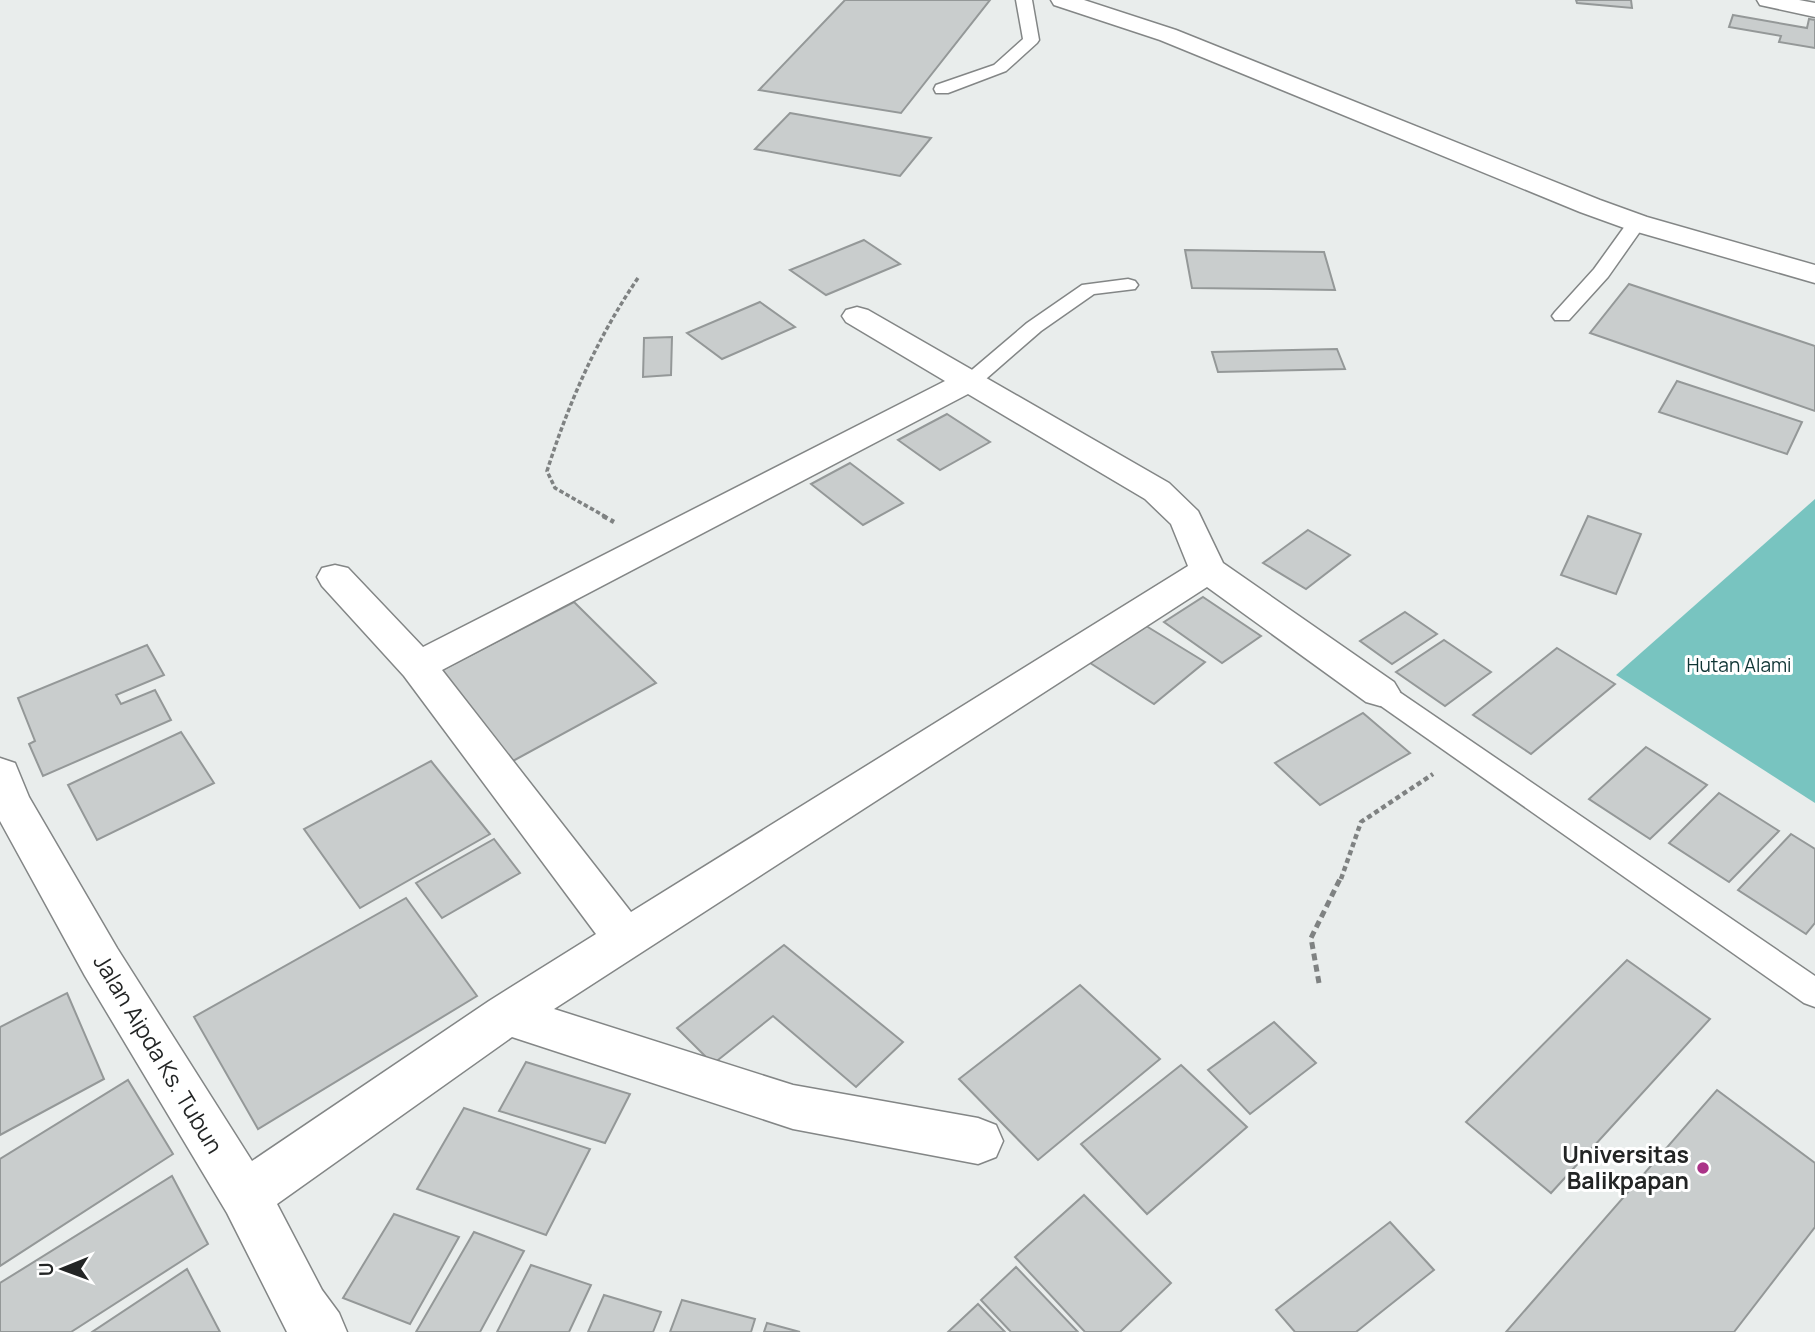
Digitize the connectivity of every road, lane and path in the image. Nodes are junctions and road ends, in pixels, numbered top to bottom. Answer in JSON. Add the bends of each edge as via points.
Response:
{"nodes":[{"id":1,"x":1024,"y":0,"type":"edge"},
{"id":2,"x":1062,"y":0,"type":"edge"},
{"id":3,"x":1768,"y":0,"type":"edge"},
{"id":4,"x":1815,"y":10,"type":"edge"},
{"id":5,"x":942,"y":89,"type":"dead end"},
{"id":6,"x":1637,"y":222,"type":"junction"},
{"id":7,"x":1815,"y":274,"type":"edge"},
{"id":8,"x":638,"y":278,"type":"dead end"},
{"id":9,"x":1128,"y":285,"type":"dead end"},
{"id":10,"x":857,"y":316,"type":"dead end"},
{"id":11,"x":1562,"y":316,"type":"dead end"},
{"id":12,"x":971,"y":380,"type":"junction"},
{"id":13,"x":654,"y":545,"type":"junction"},
{"id":14,"x":1208,"y":570,"type":"junction"},
{"id":15,"x":335,"y":577,"type":"dead end"},
{"id":16,"x":418,"y":666,"type":"junction"},
{"id":17,"x":1380,"y":692,"type":"joint"},
{"id":18,"x":1465,"y":752,"type":"junction"},
{"id":19,"x":0,"y":774,"type":"edge"},
{"id":20,"x":626,"y":940,"type":"junction"},
{"id":21,"x":1319,"y":983,"type":"dead end"},
{"id":22,"x":1815,"y":993,"type":"edge"},
{"id":23,"x":506,"y":1015,"type":"junction"},
{"id":24,"x":978,"y":1141,"type":"dead end"},
{"id":25,"x":245,"y":1196,"type":"junction"},
{"id":26,"x":320,"y":1332,"type":"edge"}],
"edges":[{"from":1,"to":5,"type":"lane","via":[[1031,40],[1000,68]]},
{"from":2,"to":6,"type":"street","via":[[1168,35],[1449,151]]},
{"from":3,"to":4,"type":"street"},
{"from":6,"to":7,"type":"street"},
{"from":6,"to":11,"type":"lane","via":[[1601,273]]},
{"from":8,"to":13,"type":"path","via":[[618,305],[562,421],[547,471],[555,488]]},
{"from":9,"to":12,"type":"lane","via":[[1089,289]]},
{"from":10,"to":12,"type":"street"},
{"from":12,"to":13,"type":"street"},
{"from":12,"to":14,"type":"street","via":[[1157,491],[1186,519]]},
{"from":13,"to":16,"type":"street"},
{"from":14,"to":17,"type":"street"},
{"from":14,"to":20,"type":"street"},
{"from":15,"to":16,"type":"street"},
{"from":16,"to":20,"type":"street"},
{"from":17,"to":18,"type":"lane"},
{"from":18,"to":21,"type":"path","via":[[1361,822],[1338,886],[1311,938]]},
{"from":18,"to":22,"type":"lane"},
{"from":19,"to":25,"type":"street","name":"Jalan Aipda Ks. Tubun","via":[[9,799],[101,962]]},
{"from":20,"to":23,"type":"street"},
{"from":23,"to":24,"type":"street","via":[[793,1107]]},
{"from":23,"to":25,"type":"street"},
{"from":25,"to":26,"type":"street","name":"Jalan Aipda Ks. Tubun","via":[[303,1309]]}]}
